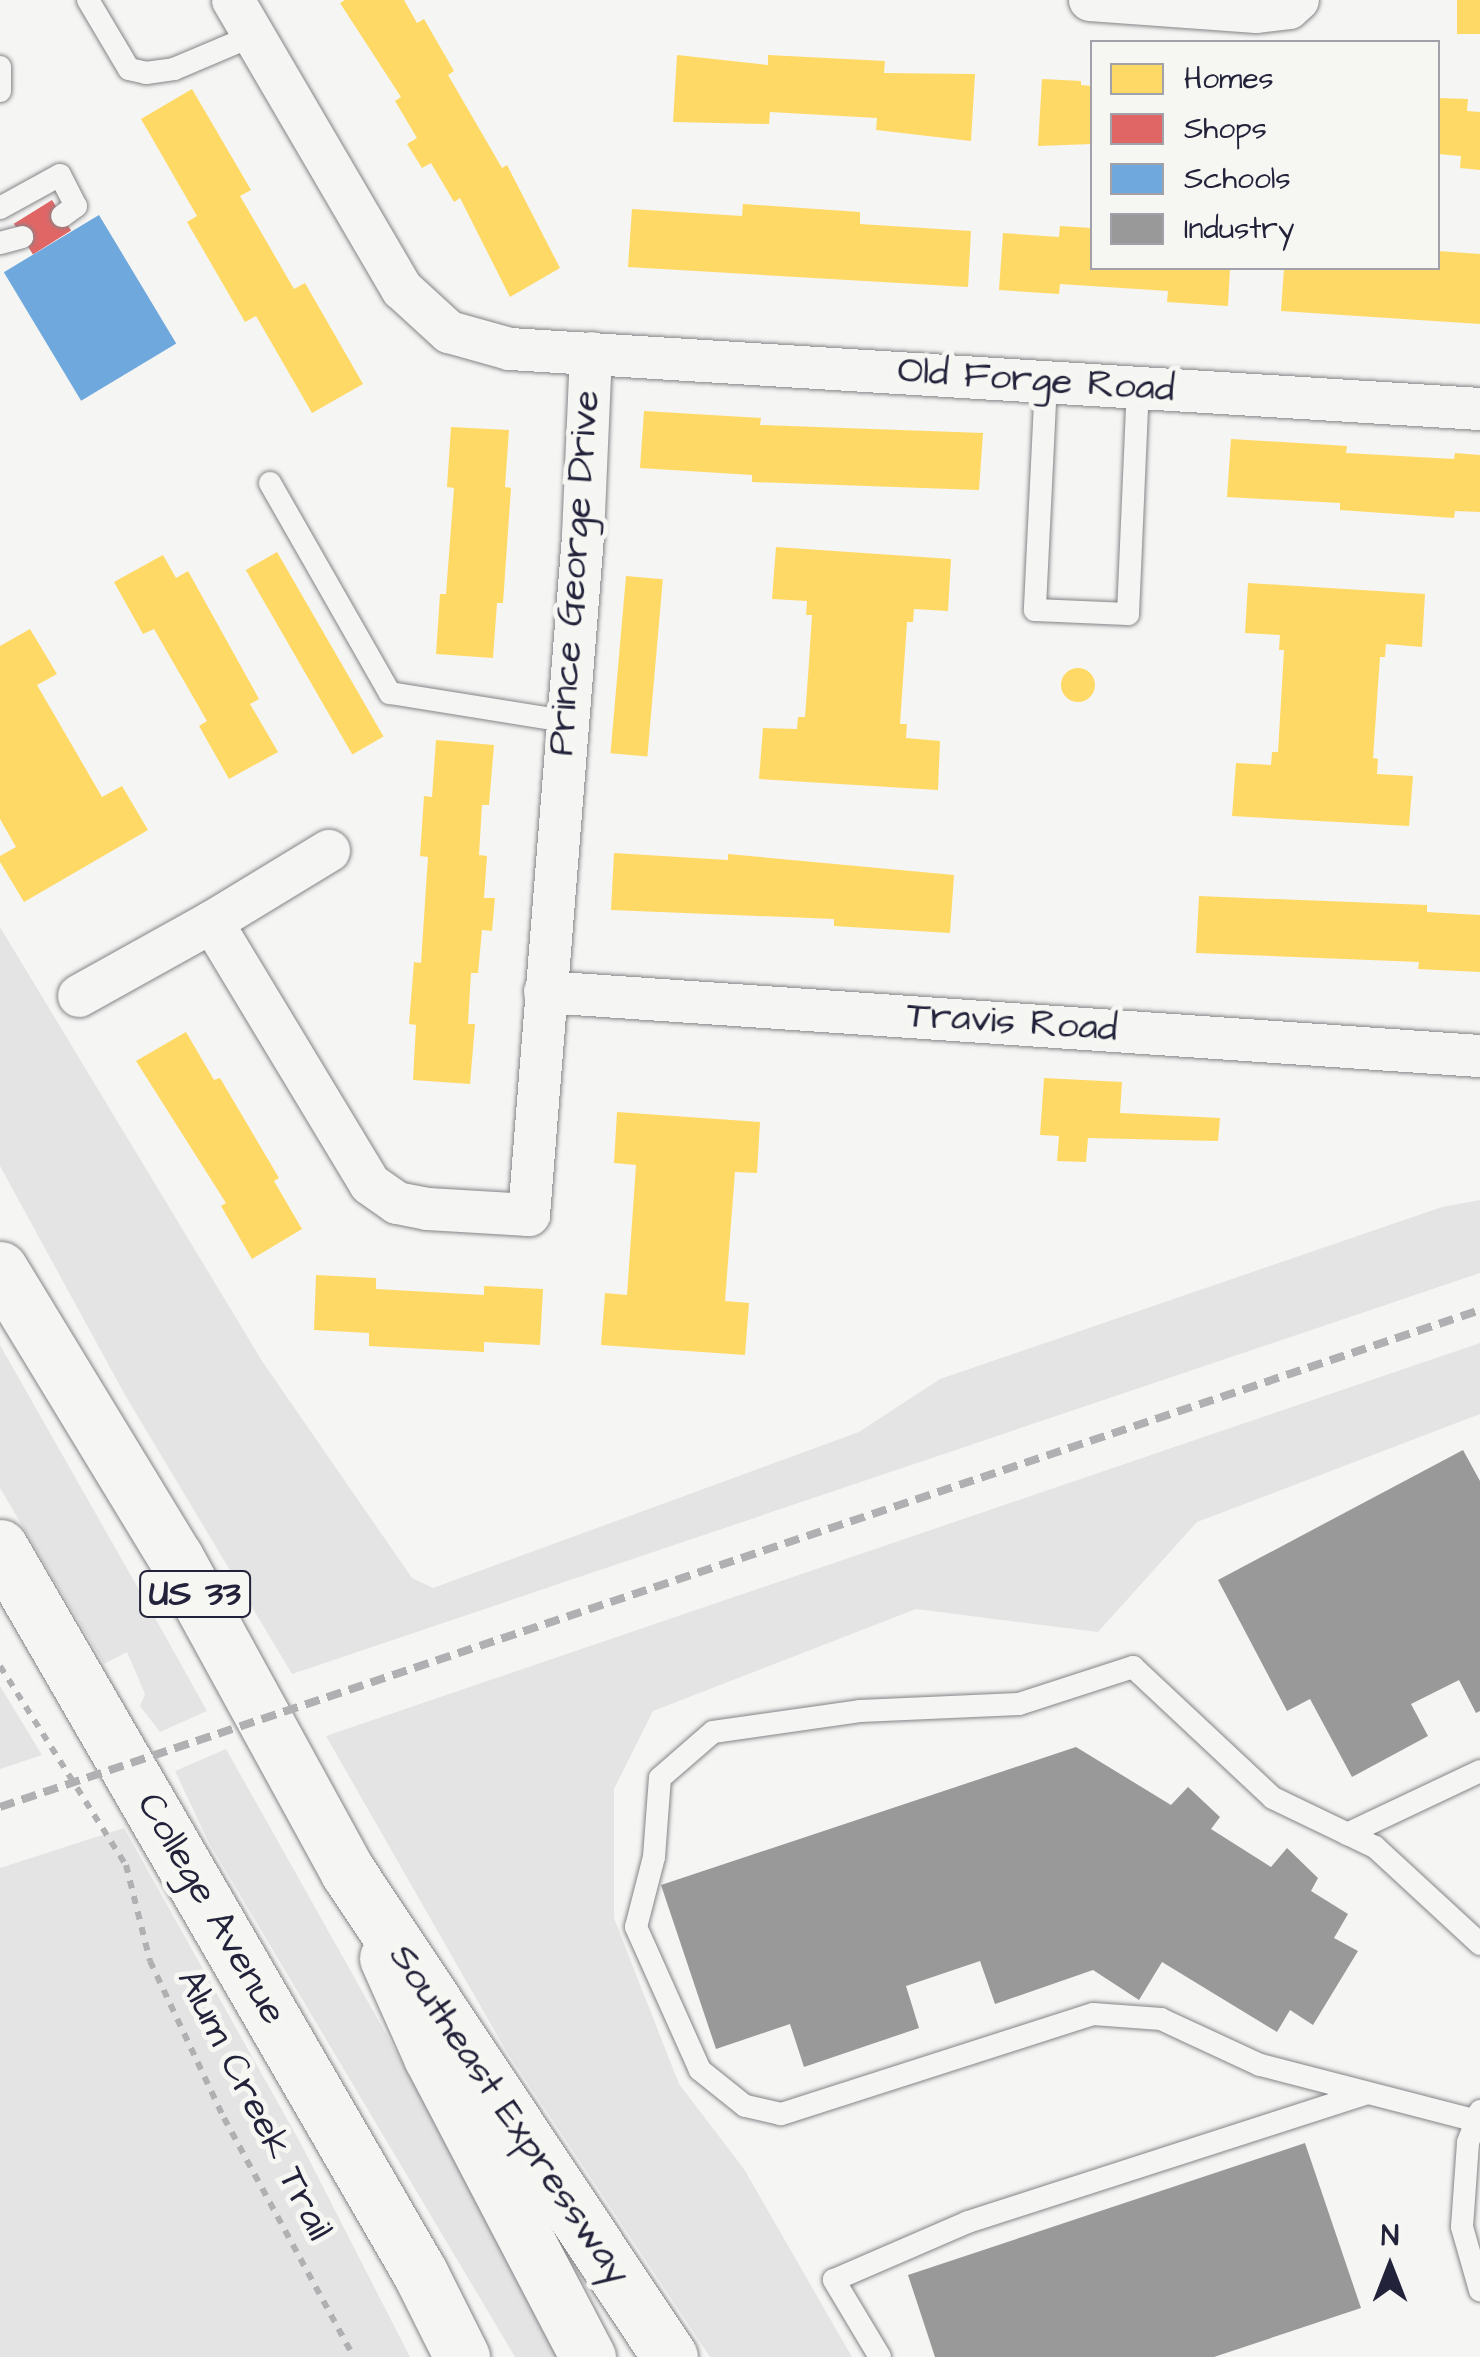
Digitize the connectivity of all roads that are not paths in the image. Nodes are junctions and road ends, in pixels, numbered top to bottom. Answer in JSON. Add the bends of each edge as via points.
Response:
{"nodes":[{"id":1,"x":88,"y":0,"type":"edge"},
{"id":2,"x":1090,"y":0,"type":"edge"},
{"id":3,"x":1298,"y":0,"type":"edge"},
{"id":4,"x":244,"y":18,"type":"edge"},
{"id":5,"x":0,"y":67,"type":"edge"},
{"id":6,"x":0,"y":90,"type":"edge"},
{"id":7,"x":0,"y":208,"type":"edge"},
{"id":8,"x":62,"y":216,"type":"dead end"},
{"id":9,"x":592,"y":353,"type":"junction"},
{"id":10,"x":1046,"y":382,"type":"junction"},
{"id":11,"x":1138,"y":388,"type":"junction"},
{"id":12,"x":1480,"y":409,"type":"edge"},
{"id":13,"x":270,"y":483,"type":"dead end"},
{"id":14,"x":564,"y":721,"type":"junction"},
{"id":15,"x":329,"y":850,"type":"dead end"},
{"id":16,"x":212,"y":922,"type":"junction"},
{"id":17,"x":545,"y":992,"type":"junction"},
{"id":18,"x":79,"y":996,"type":"dead end"},
{"id":19,"x":1480,"y":1056,"type":"edge"},
{"id":20,"x":0,"y":1269,"type":"edge"},
{"id":21,"x":15,"y":1302,"type":"edge"},
{"id":22,"x":0,"y":1547,"type":"edge"},
{"id":23,"x":1480,"y":1771,"type":"edge"},
{"id":24,"x":1348,"y":1834,"type":"junction"},
{"id":25,"x":348,"y":1872,"type":"junction"},
{"id":26,"x":1480,"y":1944,"type":"edge"},
{"id":27,"x":1365,"y":2094,"type":"junction"},
{"id":28,"x":1478,"y":2116,"type":"edge"},
{"id":29,"x":420,"y":2272,"type":"junction"},
{"id":30,"x":1480,"y":2290,"type":"edge"},
{"id":31,"x":462,"y":2357,"type":"edge"},
{"id":32,"x":474,"y":2357,"type":"edge"},
{"id":33,"x":588,"y":2357,"type":"edge"},
{"id":34,"x":670,"y":2357,"type":"edge"},
{"id":35,"x":880,"y":2357,"type":"edge"}],
"edges":[{"from":1,"to":4,"type":"lane","via":[[130,69],[146,73],[174,69]]},
{"from":2,"to":3,"type":"street","via":[[1257,12]]},
{"from":4,"to":9,"type":"street","name":"Prince George Drive","via":[[402,289],[448,332],[510,349]]},
{"from":5,"to":6,"type":"lane"},
{"from":7,"to":8,"type":"lane","via":[[60,175],[76,206]]},
{"from":9,"to":10,"type":"street","name":"Old Forge Road"},
{"from":9,"to":14,"type":"street","name":"Prince George Drive"},
{"from":10,"to":11,"type":"street","name":"Old Forge Road"},
{"from":10,"to":11,"type":"lane","via":[[1035,610],[1128,614]]},
{"from":11,"to":12,"type":"street","name":"Old Forge Road"},
{"from":13,"to":14,"type":"lane","via":[[390,693]]},
{"from":14,"to":17,"type":"street","name":"Prince George Drive"},
{"from":15,"to":16,"type":"street"},
{"from":16,"to":17,"type":"street","name":"Prince George Drive","via":[[370,1184],[397,1202],[428,1209],[528,1215]]},
{"from":16,"to":18,"type":"street"},
{"from":17,"to":19,"type":"street","name":"Travis Road"},
{"from":20,"to":21,"type":"main road","number":"US 33"},
{"from":21,"to":25,"type":"main road","number":"US 33","via":[[176,1558]]},
{"from":22,"to":29,"type":"main road","name":"College Avenue"},
{"from":23,"to":24,"type":"lane"},
{"from":24,"to":26,"type":"lane","via":[[1375,1847]]},
{"from":24,"to":27,"type":"lane","via":[[1273,1798],[1134,1667],[1018,1704],[860,1712],[713,1732],[660,1778],[654,1857],[636,1927],[700,2070],[745,2106],[782,2114],[1093,2014],[1161,2020],[1260,2065]]},
{"from":25,"to":33,"type":"main road","via":[[431,2057]]},
{"from":25,"to":34,"type":"main road","name":"Southeast Expressway","number":"US 33"},
{"from":27,"to":28,"type":"lane"},
{"from":27,"to":35,"type":"lane","via":[[968,2222],[834,2280]]},
{"from":28,"to":30,"type":"lane","via":[[1468,2143],[1462,2227]]},
{"from":29,"to":31,"type":"main road"},
{"from":29,"to":32,"type":"main road"}]}
